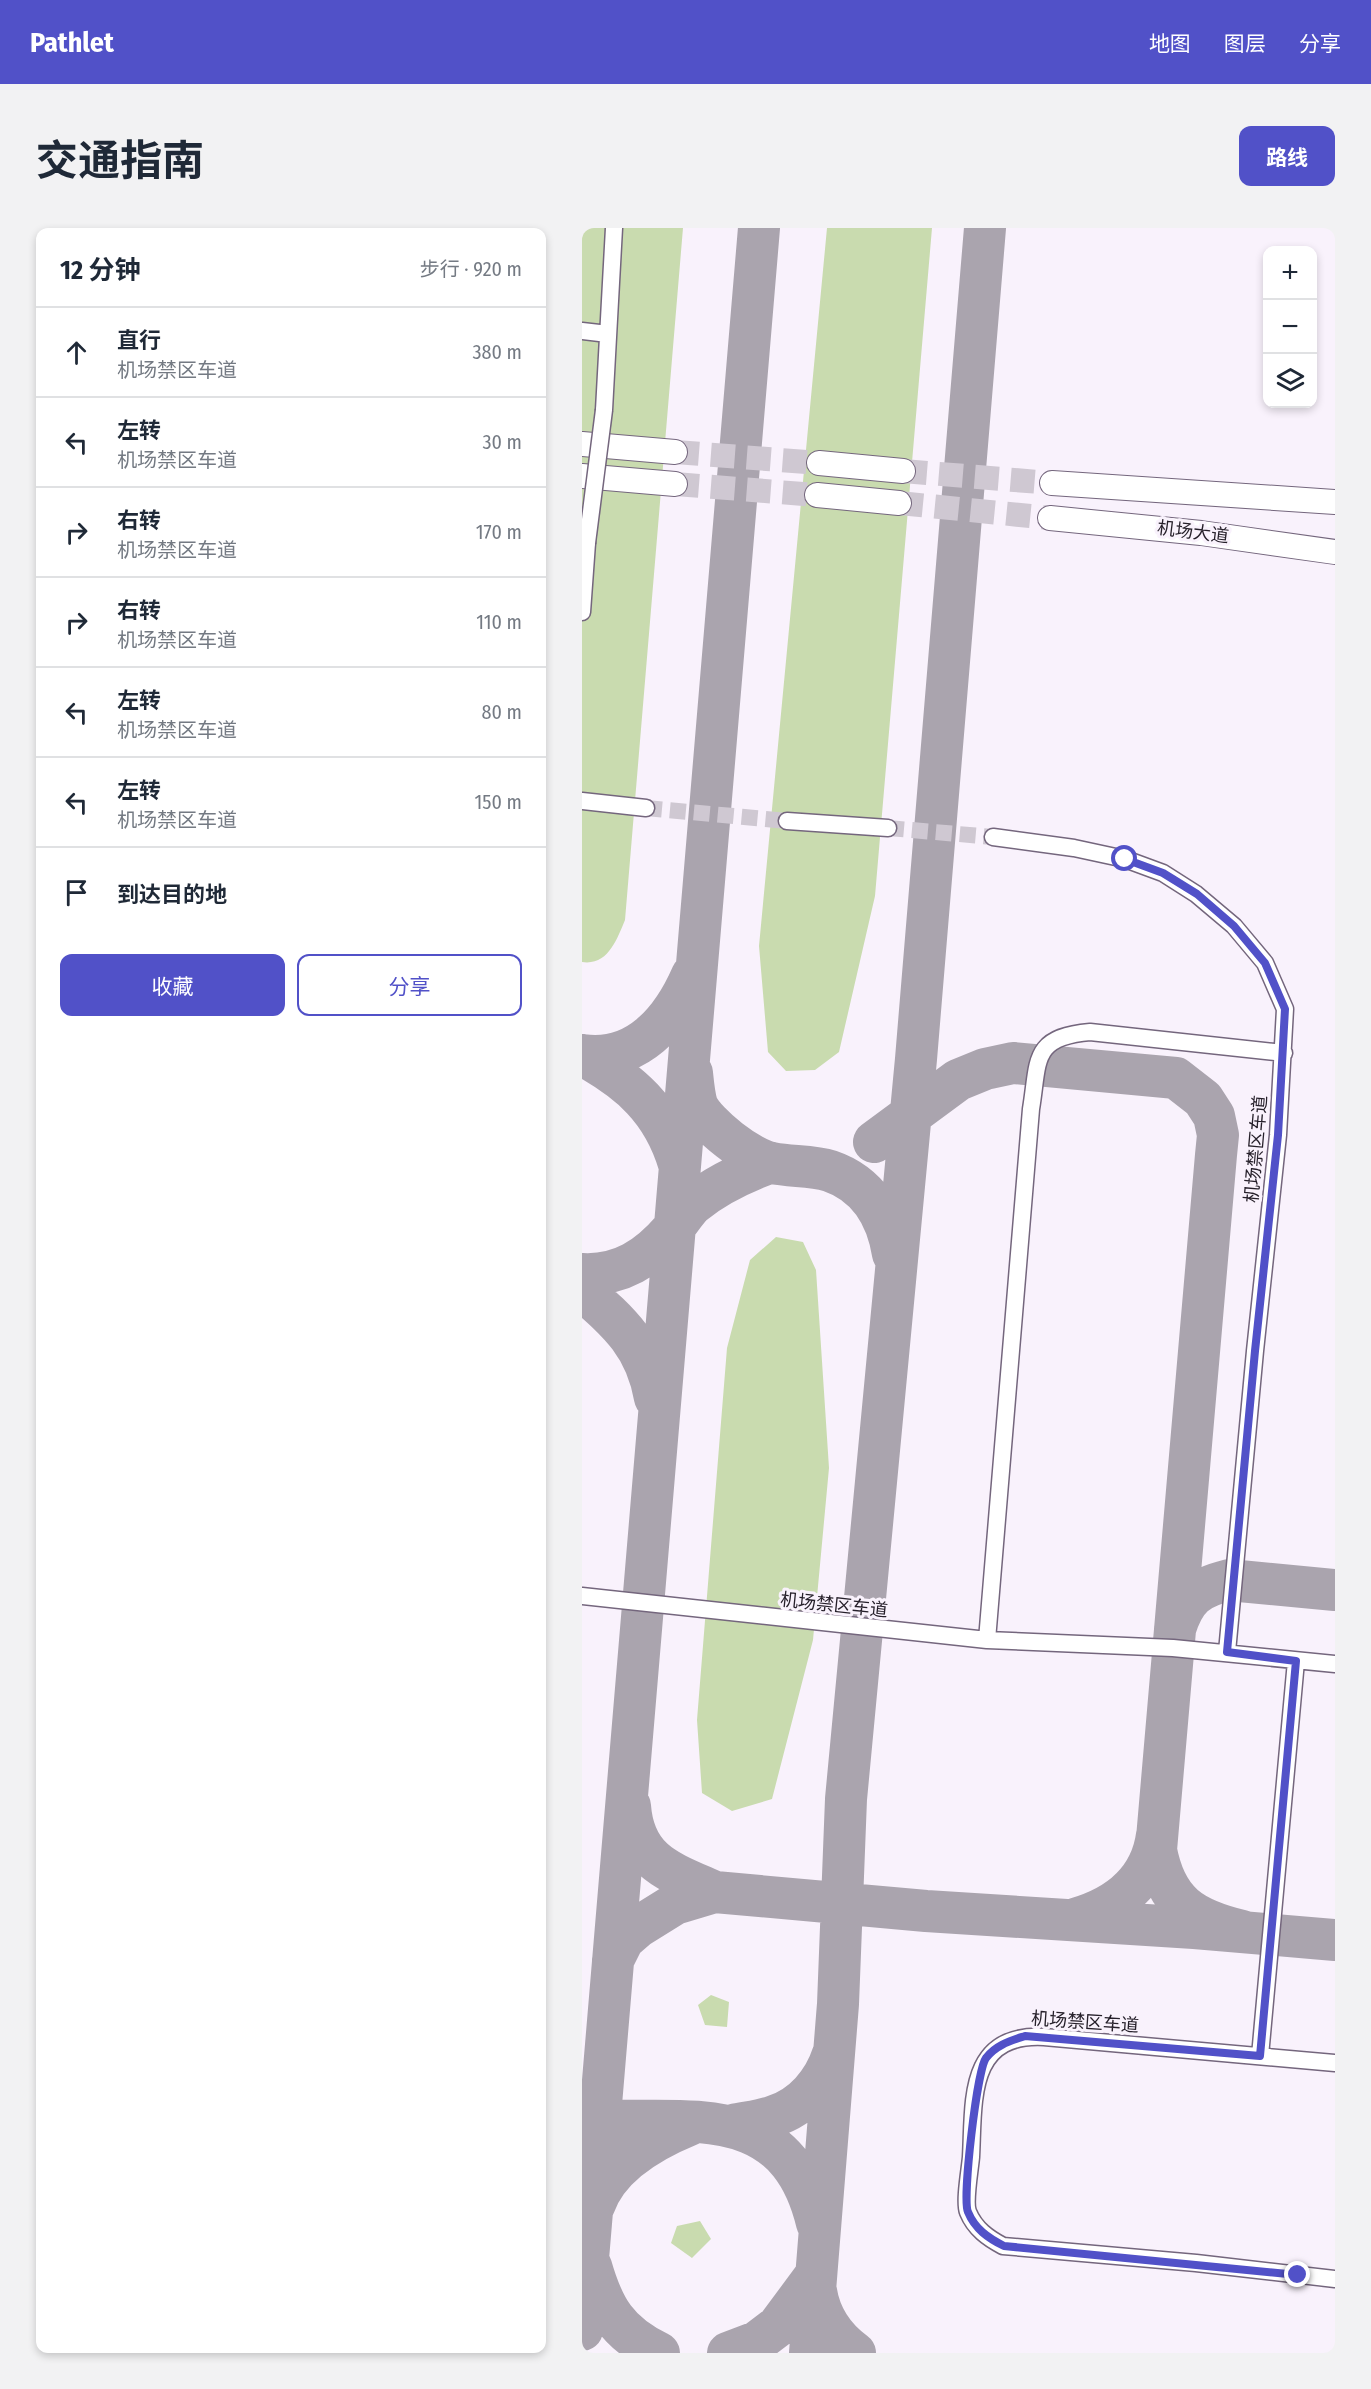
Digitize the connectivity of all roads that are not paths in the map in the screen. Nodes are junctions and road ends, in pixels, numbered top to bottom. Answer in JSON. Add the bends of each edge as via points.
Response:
{"nodes":[{"id":1,"x":614,"y":228,"type":"edge"},
{"id":2,"x":582,"y":331,"type":"edge"},
{"id":3,"x":608,"y":334,"type":"junction"},
{"id":4,"x":582,"y":444,"type":"edge"},
{"id":5,"x":675,"y":452,"type":"tunnel mouth"},
{"id":6,"x":819,"y":463,"type":"tunnel mouth"},
{"id":7,"x":903,"y":471,"type":"tunnel mouth"},
{"id":8,"x":582,"y":476,"type":"edge"},
{"id":9,"x":1052,"y":483,"type":"tunnel mouth"},
{"id":10,"x":675,"y":484,"type":"tunnel mouth"},
{"id":11,"x":817,"y":495,"type":"tunnel mouth"},
{"id":12,"x":1335,"y":502,"type":"edge"},
{"id":13,"x":899,"y":503,"type":"tunnel mouth"},
{"id":14,"x":1050,"y":518,"type":"tunnel mouth"},
{"id":15,"x":1335,"y":552,"type":"edge"},
{"id":16,"x":583,"y":587,"type":"edge"},
{"id":17,"x":582,"y":612,"type":"edge"},
{"id":18,"x":582,"y":801,"type":"edge"},
{"id":19,"x":646,"y":808,"type":"tunnel mouth"},
{"id":20,"x":788,"y":821,"type":"tunnel mouth"},
{"id":21,"x":888,"y":828,"type":"tunnel mouth"},
{"id":22,"x":993,"y":837,"type":"tunnel mouth"},
{"id":23,"x":1284,"y":1053,"type":"junction"},
{"id":24,"x":582,"y":1596,"type":"edge"},
{"id":25,"x":987,"y":1640,"type":"junction"},
{"id":26,"x":1227,"y":1652,"type":"junction"},
{"id":27,"x":1296,"y":1661,"type":"junction"},
{"id":28,"x":1335,"y":1664,"type":"edge"},
{"id":29,"x":1260,"y":2056,"type":"junction"},
{"id":30,"x":1335,"y":2063,"type":"edge"},
{"id":31,"x":1335,"y":2279,"type":"edge"}],
"edges":[{"from":1,"to":3,"type":"lane"},
{"from":2,"to":3,"type":"lane"},
{"from":3,"to":16,"type":"lane","bridge":true,"via":[[604,410]]},
{"from":4,"to":5,"type":"highway"},
{"from":6,"to":7,"type":"highway"},
{"from":8,"to":10,"type":"highway"},
{"from":9,"to":12,"type":"highway","name":"机场大道"},
{"from":11,"to":13,"type":"highway"},
{"from":14,"to":15,"type":"highway","name":"机场大道"},
{"from":16,"to":17,"type":"lane"},
{"from":18,"to":19,"type":"lane"},
{"from":20,"to":21,"type":"lane"},
{"from":22,"to":23,"type":"lane","name":"机场禁区车道","via":[[1125,859],[1163,873],[1197,894],[1234,926],[1265,963],[1285,1009]]},
{"from":23,"to":25,"type":"lane","via":[[1089,1032],[1064,1035],[1049,1043],[1038,1061]]},
{"from":23,"to":26,"type":"lane","name":"机场禁区车道"},
{"from":24,"to":25,"type":"lane","name":"机场禁区车道"},
{"from":25,"to":26,"type":"lane","name":"机场禁区车道"},
{"from":26,"to":27,"type":"lane","name":"机场禁区车道"},
{"from":27,"to":28,"type":"lane","name":"机场禁区车道"},
{"from":27,"to":29,"type":"lane"},
{"from":29,"to":30,"type":"lane","name":"机场禁区车道"},
{"from":29,"to":31,"type":"lane","name":"机场禁区车道","via":[[1025,2036],[1001,2044],[985,2059],[977,2081],[967,2211],[984,2236],[1004,2246]]}]}
